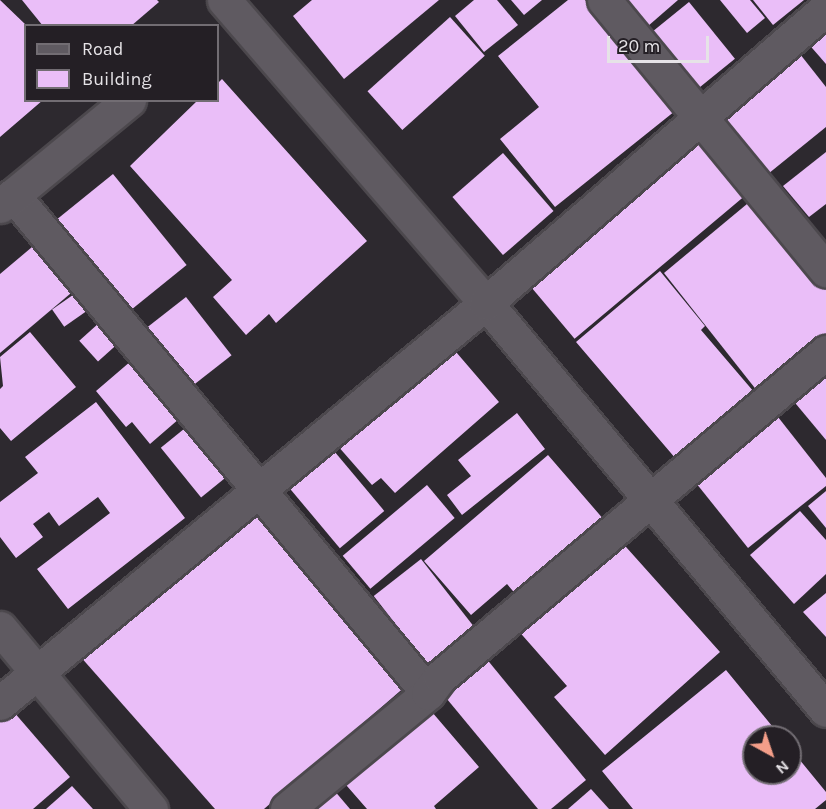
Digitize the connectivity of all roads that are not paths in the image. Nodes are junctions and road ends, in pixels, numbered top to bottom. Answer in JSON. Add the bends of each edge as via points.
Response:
{"nodes":[{"id":1,"x":604,"y":0,"type":"edge"},
{"id":2,"x":826,"y":8,"type":"edge"},
{"id":3,"x":232,"y":11,"type":"edge"},
{"id":4,"x":127,"y":102,"type":"edge"},
{"id":5,"x":699,"y":116,"type":"junction"},
{"id":6,"x":7,"y":201,"type":"edge"},
{"id":7,"x":826,"y":270,"type":"edge"},
{"id":8,"x":486,"y":303,"type":"junction"},
{"id":9,"x":826,"y":352,"type":"edge"},
{"id":10,"x":261,"y":491,"type":"junction"},
{"id":11,"x":648,"y":501,"type":"junction"},
{"id":12,"x":0,"y":628,"type":"edge"},
{"id":13,"x":38,"y":670,"type":"junction"},
{"id":14,"x":428,"y":693,"type":"junction"},
{"id":15,"x":0,"y":703,"type":"edge"},
{"id":16,"x":826,"y":710,"type":"edge"},
{"id":17,"x":151,"y":809,"type":"edge"},
{"id":18,"x":287,"y":809,"type":"edge"}],
"edges":[{"from":1,"to":5,"type":"street"},
{"from":2,"to":5,"type":"street"},
{"from":3,"to":8,"type":"street"},
{"from":4,"to":6,"type":"street"},
{"from":5,"to":7,"type":"street"},
{"from":5,"to":8,"type":"street"},
{"from":6,"to":10,"type":"street"},
{"from":8,"to":10,"type":"street"},
{"from":8,"to":11,"type":"street"},
{"from":9,"to":11,"type":"street"},
{"from":10,"to":13,"type":"street"},
{"from":10,"to":14,"type":"street"},
{"from":11,"to":14,"type":"street","via":[[440,676]]},
{"from":11,"to":16,"type":"street"},
{"from":12,"to":13,"type":"street"},
{"from":13,"to":15,"type":"street"},
{"from":13,"to":17,"type":"street"},
{"from":14,"to":18,"type":"street"}]}
